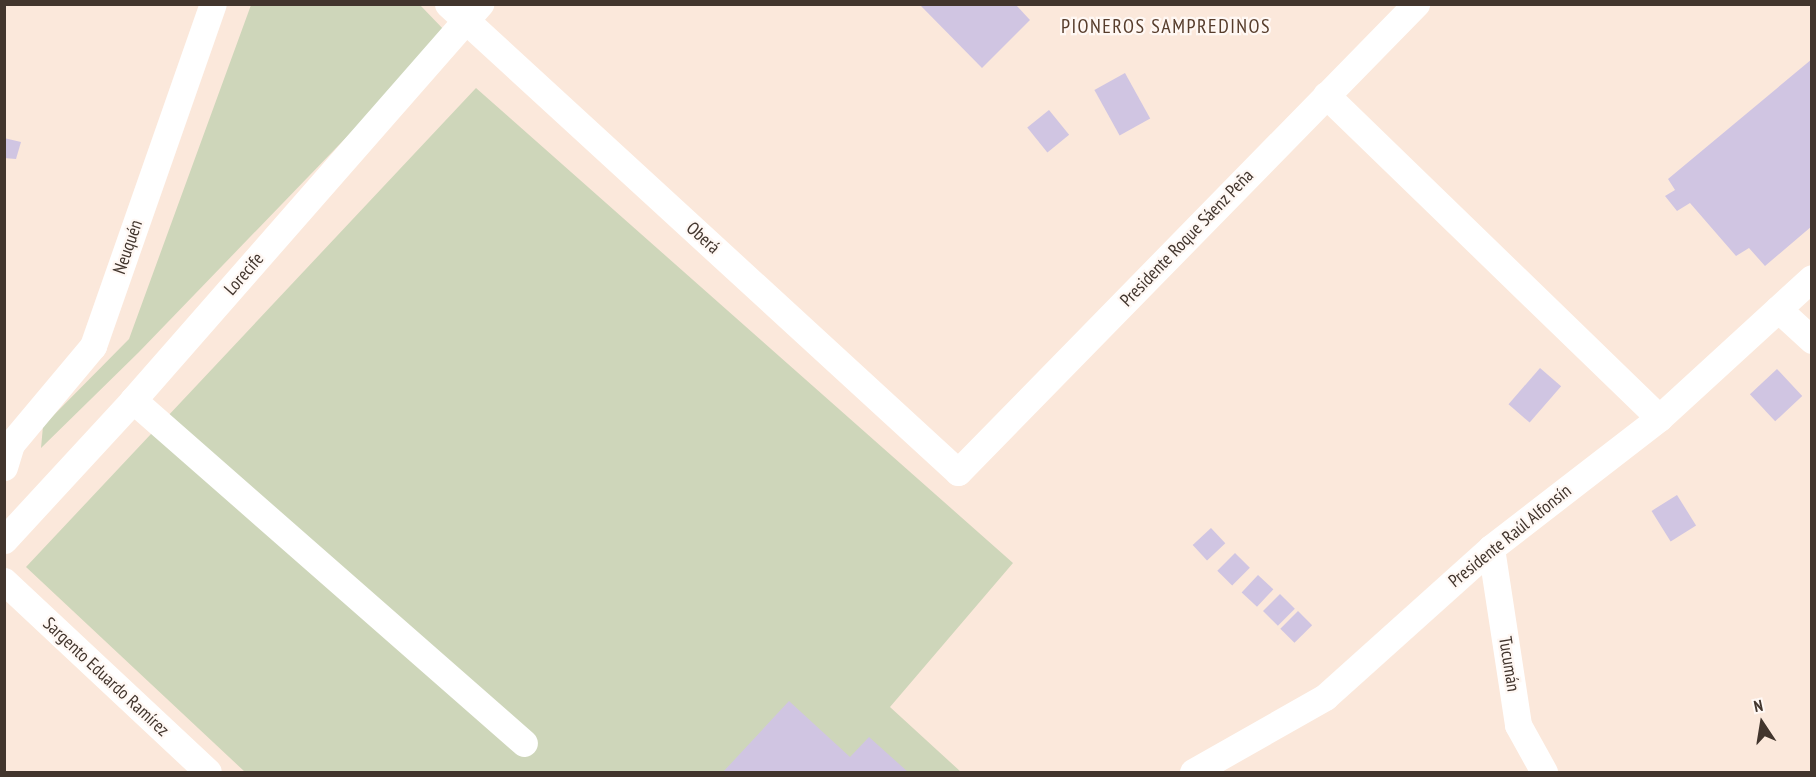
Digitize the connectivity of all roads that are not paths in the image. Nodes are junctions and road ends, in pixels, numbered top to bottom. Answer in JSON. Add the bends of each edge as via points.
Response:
{"nodes":[{"id":1,"x":213,"y":4,"type":"edge"},
{"id":2,"x":1416,"y":4,"type":"edge"},
{"id":3,"x":465,"y":10,"type":"edge"},
{"id":4,"x":1326,"y":95,"type":"junction"},
{"id":5,"x":1812,"y":278,"type":"edge"},
{"id":6,"x":1778,"y":309,"type":"junction"},
{"id":7,"x":1812,"y":340,"type":"edge"},
{"id":8,"x":133,"y":400,"type":"junction"},
{"id":9,"x":1659,"y":418,"type":"junction"},
{"id":10,"x":4,"y":467,"type":"edge"},
{"id":11,"x":958,"y":472,"type":"joint"},
{"id":12,"x":6,"y":530,"type":"edge"},
{"id":13,"x":1491,"y":548,"type":"junction"},
{"id":14,"x":4,"y":582,"type":"edge"},
{"id":15,"x":524,"y":743,"type":"dead end"},
{"id":16,"x":208,"y":772,"type":"edge"},
{"id":17,"x":1193,"y":772,"type":"edge"},
{"id":18,"x":1544,"y":772,"type":"edge"}],
"edges":[{"from":1,"to":10,"type":"street","name":"Neuquén","via":[[93,346],[11,444]]},
{"from":2,"to":4,"type":"street","name":"Presidente Roque Sáenz Peña"},
{"from":3,"to":8,"type":"street","name":"Lorecife"},
{"from":3,"to":11,"type":"street","name":"Oberá"},
{"from":4,"to":9,"type":"street"},
{"from":4,"to":11,"type":"street","name":"Presidente Roque Sáenz Peña"},
{"from":5,"to":6,"type":"street","name":"Presidente Raúl Alfonsín"},
{"from":6,"to":7,"type":"street"},
{"from":6,"to":9,"type":"street","name":"Presidente Raúl Alfonsín"},
{"from":8,"to":12,"type":"street","name":"Lorecife"},
{"from":8,"to":15,"type":"street"},
{"from":9,"to":13,"type":"street","name":"Presidente Raúl Alfonsín"},
{"from":13,"to":17,"type":"street","name":"Presidente Raúl Alfonsín","via":[[1326,697]]},
{"from":13,"to":18,"type":"street","name":"Tucumán","via":[[1518,725]]},
{"from":14,"to":16,"type":"street","name":"Sargento Eduardo Ramírez"}]}
